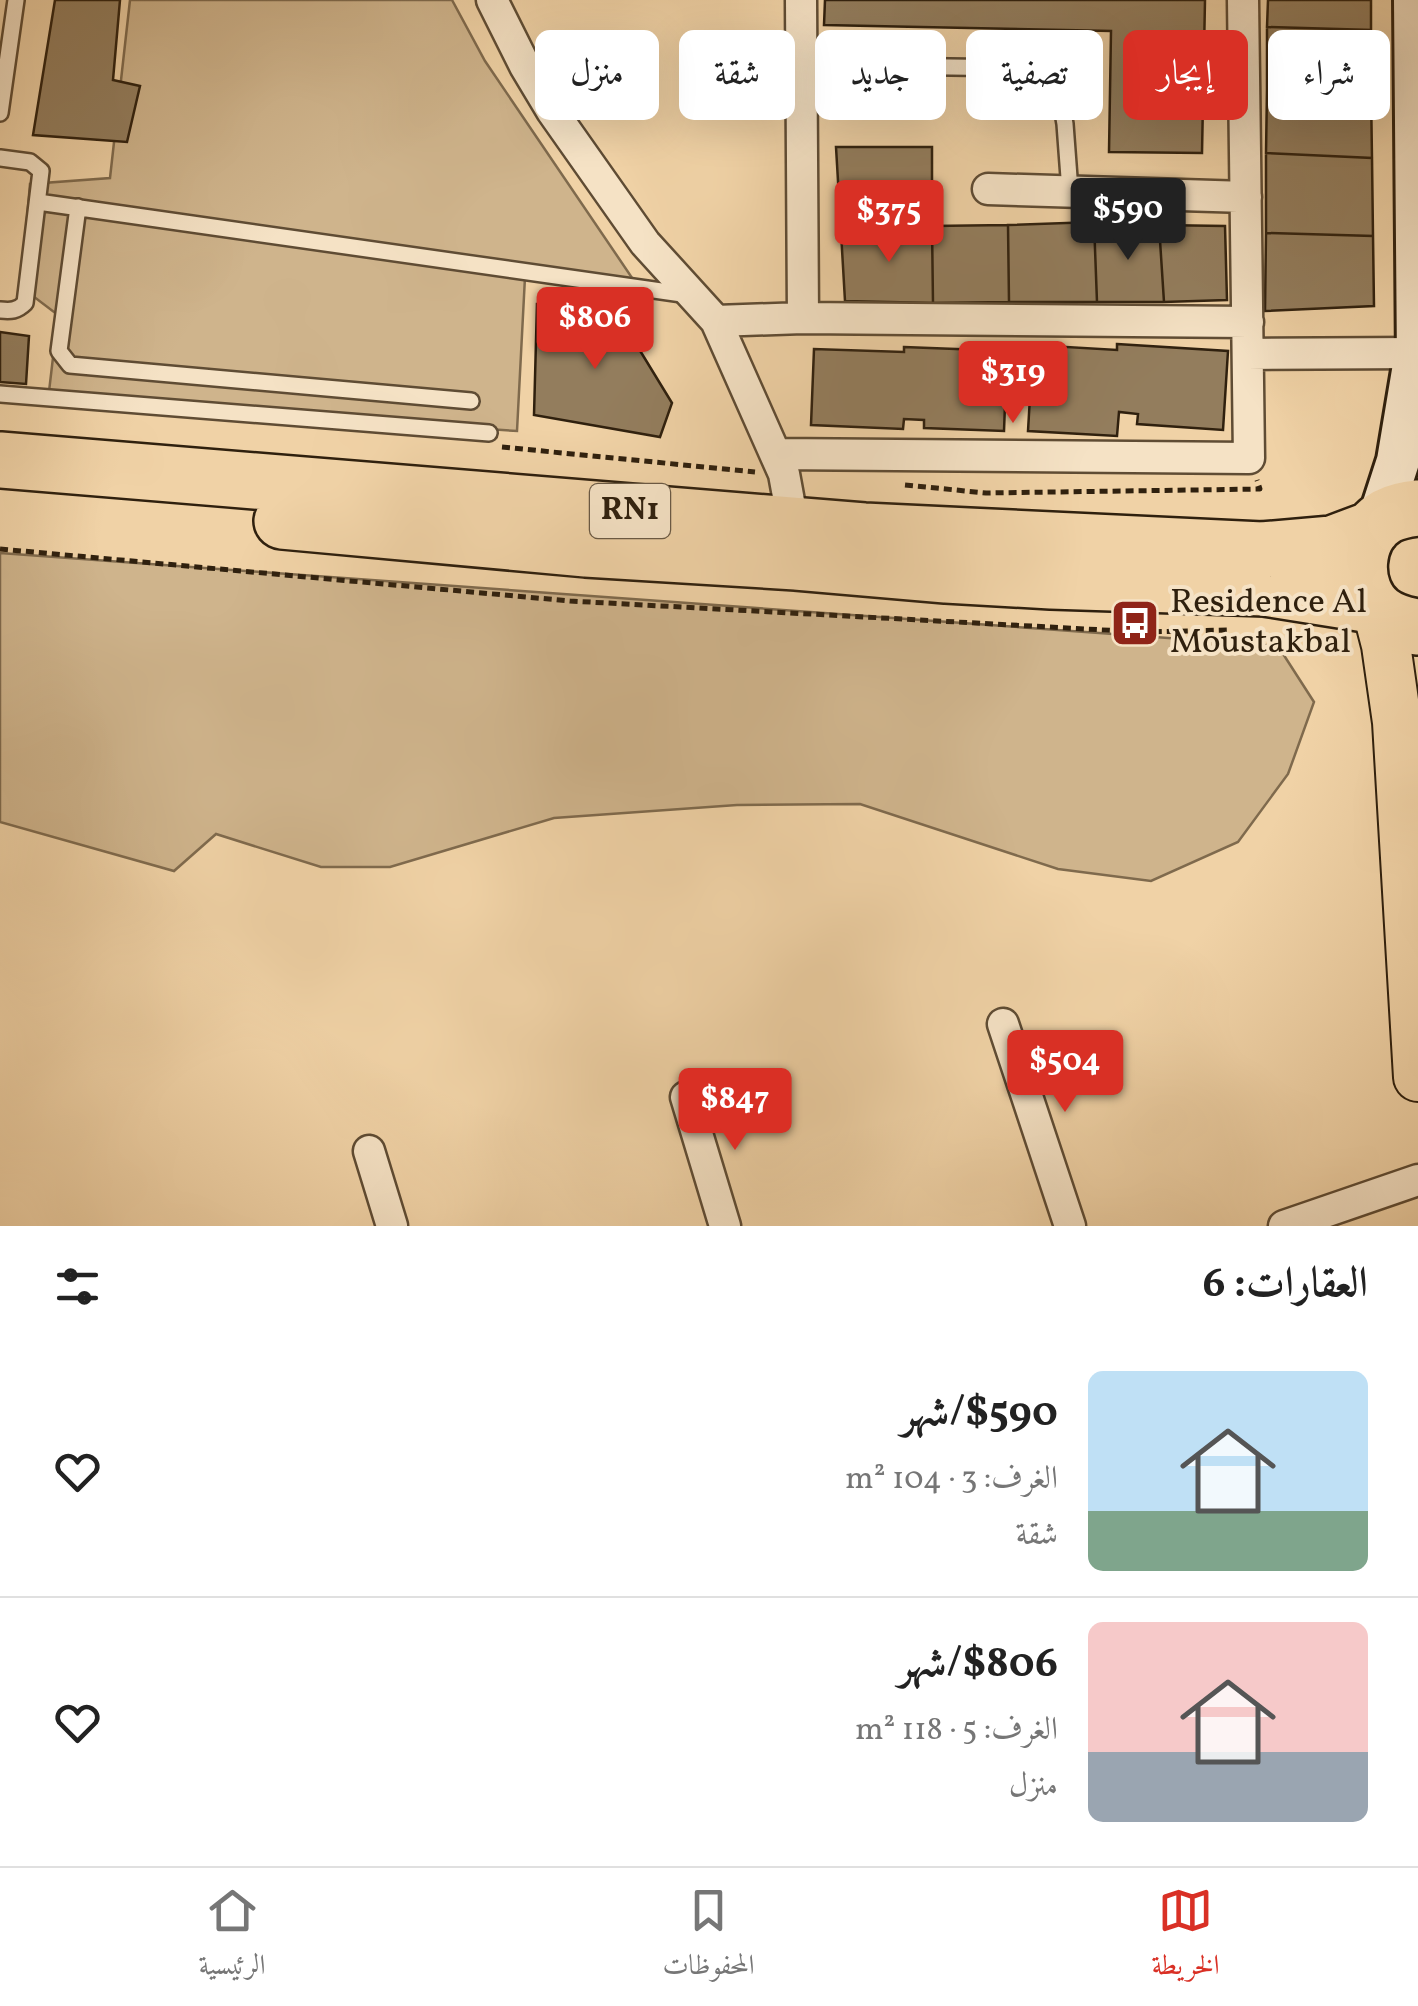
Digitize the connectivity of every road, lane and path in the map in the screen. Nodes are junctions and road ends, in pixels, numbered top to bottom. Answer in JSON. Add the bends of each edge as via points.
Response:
{"nodes":[{"id":1,"x":16,"y":0,"type":"edge"},
{"id":2,"x":492,"y":0,"type":"edge"},
{"id":3,"x":801,"y":0,"type":"edge"},
{"id":4,"x":1244,"y":0,"type":"edge"},
{"id":5,"x":1414,"y":0,"type":"edge"},
{"id":6,"x":535,"y":65,"type":"edge"},
{"id":7,"x":524,"y":66,"type":"junction"},
{"id":8,"x":946,"y":67,"type":"edge"},
{"id":9,"x":0,"y":113,"type":"edge"},
{"id":10,"x":0,"y":158,"type":"edge"},
{"id":11,"x":988,"y":189,"type":"dead end"},
{"id":12,"x":1070,"y":192,"type":"junction"},
{"id":13,"x":1246,"y":197,"type":"junction"},
{"id":14,"x":38,"y":202,"type":"junction"},
{"id":15,"x":78,"y":207,"type":"junction"},
{"id":16,"x":693,"y":295,"type":"junction"},
{"id":17,"x":0,"y":310,"type":"edge"},
{"id":18,"x":802,"y":318,"type":"junction"},
{"id":19,"x":716,"y":320,"type":"junction"},
{"id":20,"x":1248,"y":322,"type":"junction"},
{"id":21,"x":1248,"y":354,"type":"junction"},
{"id":22,"x":1418,"y":356,"type":"edge"},
{"id":23,"x":0,"y":394,"type":"edge"},
{"id":24,"x":471,"y":401,"type":"dead end"},
{"id":25,"x":489,"y":439,"type":"joint"},
{"id":26,"x":0,"y":460,"type":"edge"},
{"id":27,"x":894,"y":484,"type":"dead end"},
{"id":28,"x":1260,"y":489,"type":"dead end"},
{"id":29,"x":0,"y":496,"type":"edge"},
{"id":30,"x":788,"y":504,"type":"junction"},
{"id":31,"x":1390,"y":520,"type":"edge"},
{"id":32,"x":0,"y":550,"type":"edge"},
{"id":33,"x":1389,"y":614,"type":"edge"},
{"id":34,"x":1232,"y":630,"type":"dead end"},
{"id":35,"x":1003,"y":1024,"type":"dead end"},
{"id":36,"x":1418,"y":1077,"type":"edge"},
{"id":37,"x":686,"y":1097,"type":"dead end"},
{"id":38,"x":369,"y":1151,"type":"dead end"},
{"id":39,"x":1418,"y":1180,"type":"edge"},
{"id":40,"x":392,"y":1226,"type":"edge"},
{"id":41,"x":725,"y":1226,"type":"edge"},
{"id":42,"x":1070,"y":1226,"type":"edge"},
{"id":43,"x":1284,"y":1226,"type":"edge"}],
"edges":[{"from":1,"to":9,"type":"lane"},
{"from":2,"to":7,"type":"street"},
{"from":3,"to":18,"type":"street"},
{"from":4,"to":13,"type":"street"},
{"from":5,"to":22,"type":"street"},
{"from":6,"to":7,"type":"lane"},
{"from":7,"to":16,"type":"street","via":[[645,243]]},
{"from":8,"to":12,"type":"lane","via":[[1041,71],[1058,84]]},
{"from":10,"to":14,"type":"lane","via":[[30,162],[42,171]]},
{"from":11,"to":12,"type":"street"},
{"from":12,"to":13,"type":"street"},
{"from":13,"to":20,"type":"street"},
{"from":14,"to":15,"type":"lane"},
{"from":14,"to":17,"type":"lane","via":[[25,303]]},
{"from":15,"to":16,"type":"lane"},
{"from":15,"to":24,"type":"lane","via":[[58,351],[70,365]]},
{"from":16,"to":19,"type":"street"},
{"from":18,"to":19,"type":"street"},
{"from":18,"to":20,"type":"street"},
{"from":19,"to":30,"type":"street"},
{"from":20,"to":21,"type":"street"},
{"from":21,"to":22,"type":"street"},
{"from":21,"to":30,"type":"street","via":[[1249,458]]},
{"from":22,"to":31,"type":"street"},
{"from":23,"to":25,"type":"lane"},
{"from":25,"to":30,"type":"path"},
{"from":26,"to":30,"type":"highway","number":"RN1"},
{"from":27,"to":28,"type":"path","via":[[986,492]]},
{"from":29,"to":30,"type":"highway","number":"RN1","via":[[586,549]]},
{"from":30,"to":31,"type":"highway","number":"RN1","via":[[864,531],[1262,550],[1332,544]]},
{"from":30,"to":33,"type":"highway","number":"RN1","via":[[946,575],[1264,588]]},
{"from":31,"to":33,"type":"highway","via":[[1362,546],[1359,565],[1361,584]]},
{"from":32,"to":34,"type":"path","via":[[570,602],[1142,632]]},
{"from":33,"to":36,"type":"main road"},
{"from":35,"to":42,"type":"street"},
{"from":37,"to":41,"type":"street"},
{"from":38,"to":40,"type":"street"},
{"from":39,"to":43,"type":"street"}]}
